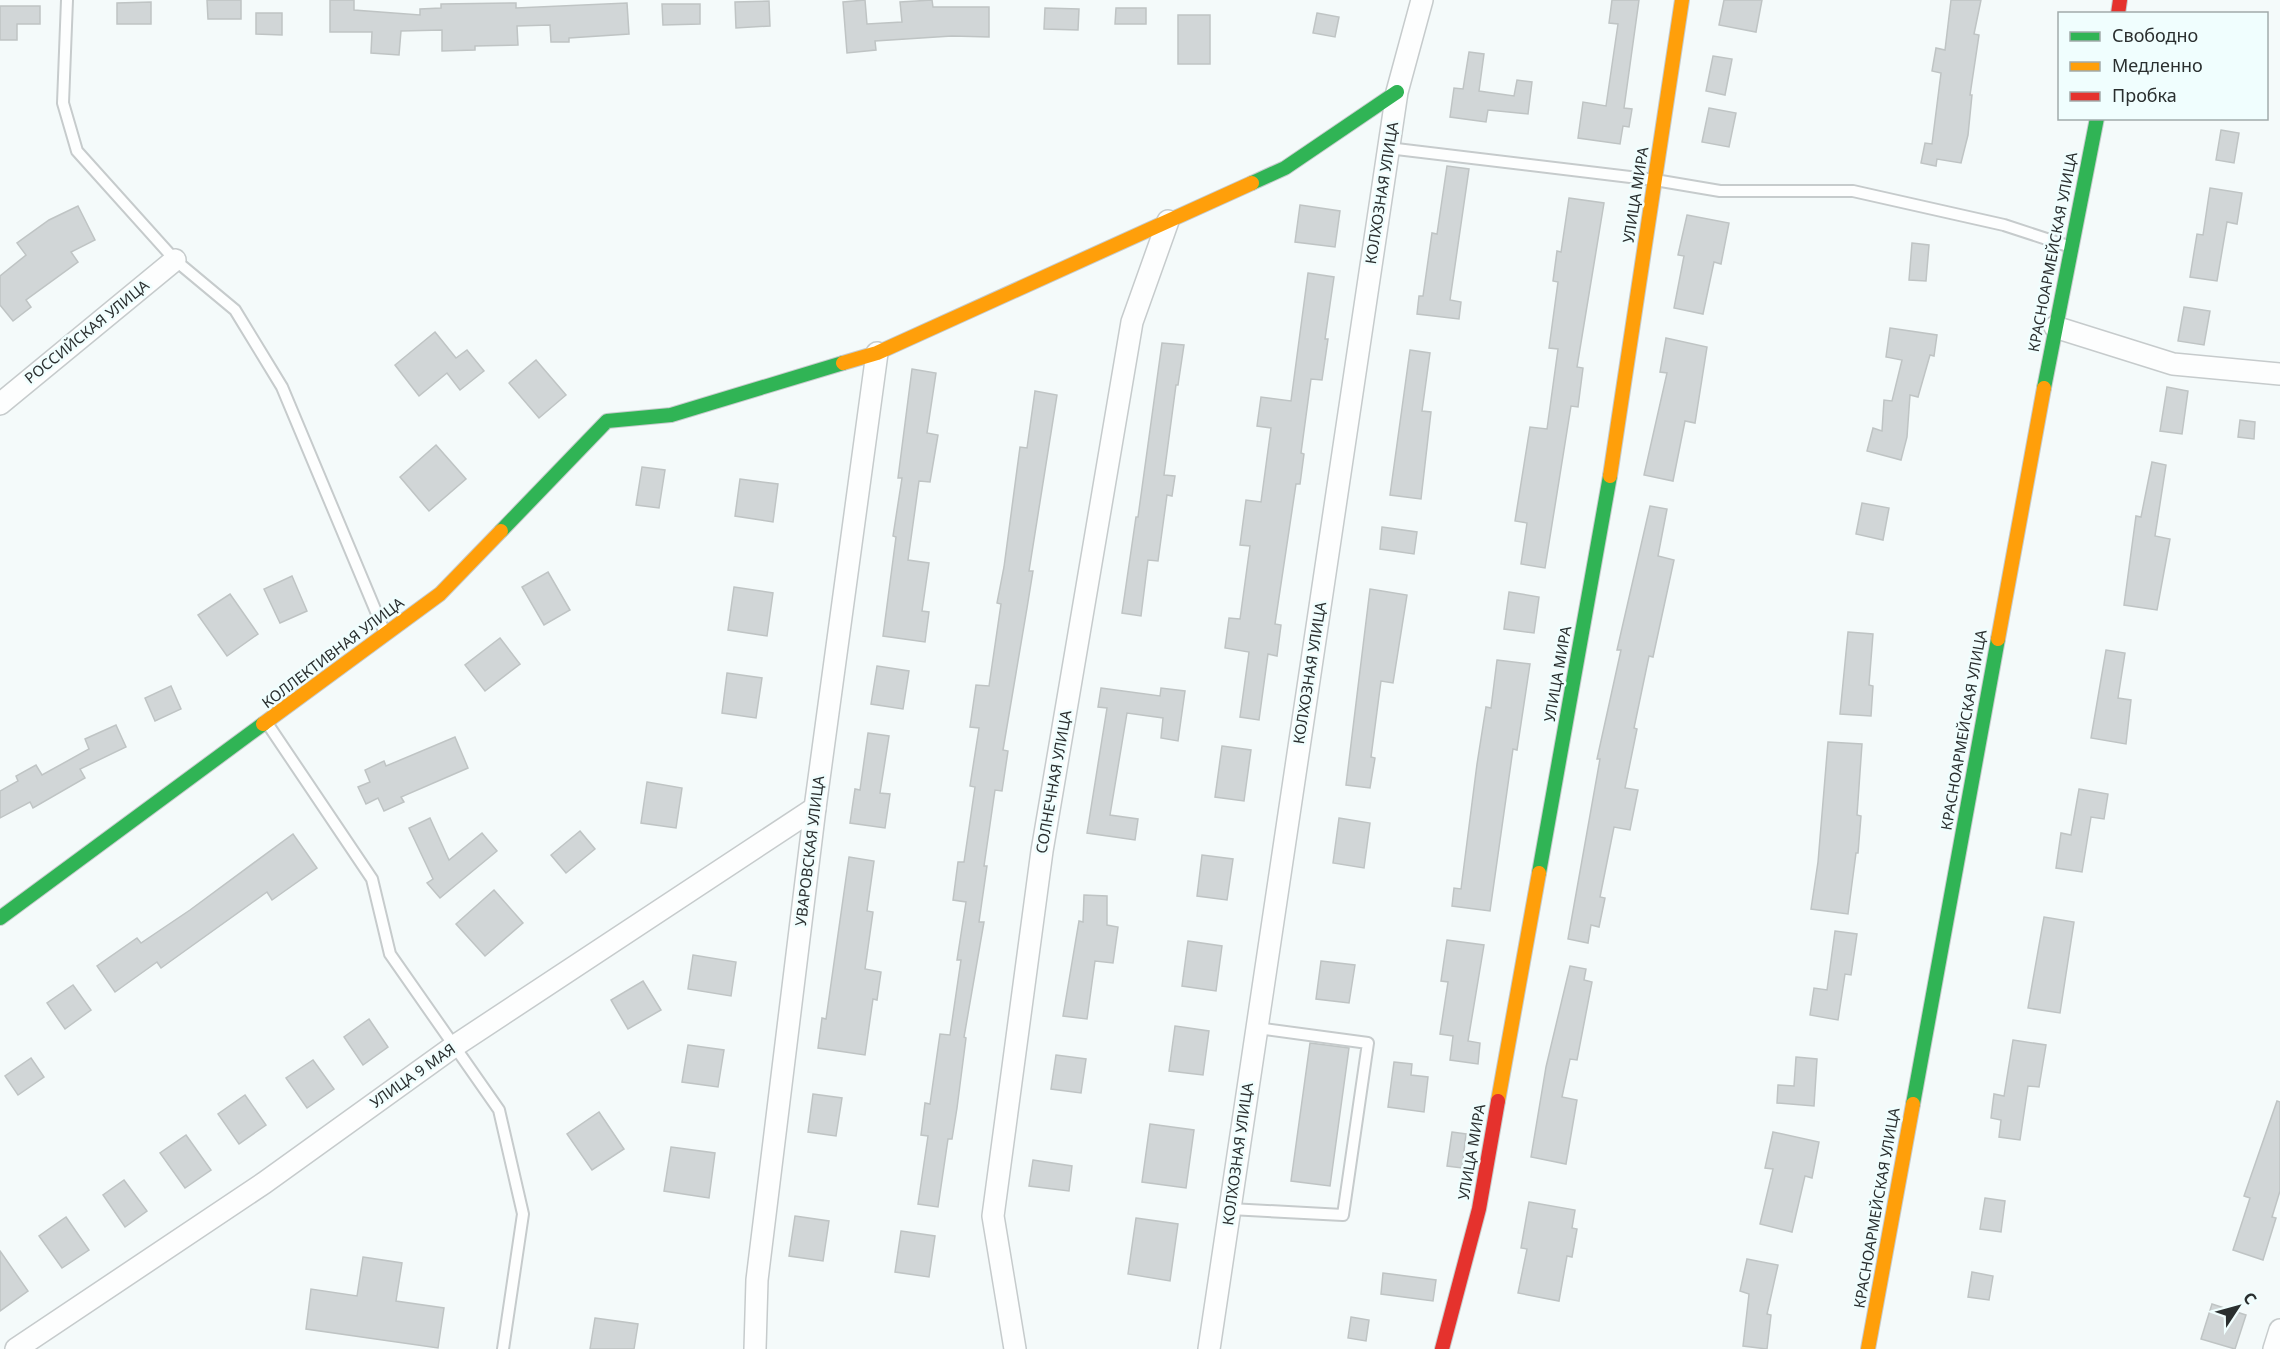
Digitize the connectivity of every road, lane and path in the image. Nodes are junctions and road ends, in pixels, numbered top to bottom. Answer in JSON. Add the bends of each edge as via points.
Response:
{"nodes":[{"id":1,"x":67,"y":0,"type":"edge"},
{"id":2,"x":1422,"y":0,"type":"edge"},
{"id":3,"x":1682,"y":0,"type":"edge"},
{"id":4,"x":1397,"y":92,"type":"junction"},
{"id":5,"x":2097,"y":120,"type":"edge"},
{"id":6,"x":1389,"y":148,"type":"junction"},
{"id":7,"x":1655,"y":180,"type":"junction"},
{"id":8,"x":1168,"y":221,"type":"junction"},
{"id":9,"x":2071,"y":247,"type":"junction"},
{"id":10,"x":175,"y":260,"type":"junction"},
{"id":11,"x":2055,"y":327,"type":"junction"},
{"id":12,"x":877,"y":353,"type":"junction"},
{"id":13,"x":2280,"y":374,"type":"edge"},
{"id":14,"x":0,"y":404,"type":"edge"},
{"id":15,"x":386,"y":634,"type":"junction"},
{"id":16,"x":267,"y":723,"type":"junction"},
{"id":17,"x":815,"y":808,"type":"junction"},
{"id":18,"x":0,"y":918,"type":"edge"},
{"id":19,"x":1257,"y":1028,"type":"junction"},
{"id":20,"x":453,"y":1047,"type":"junction"},
{"id":21,"x":1230,"y":1209,"type":"junction"},
{"id":22,"x":2280,"y":1330,"type":"edge"},
{"id":23,"x":16,"y":1349,"type":"edge"},
{"id":24,"x":503,"y":1349,"type":"edge"},
{"id":25,"x":755,"y":1349,"type":"edge"},
{"id":26,"x":1015,"y":1349,"type":"edge"},
{"id":27,"x":1209,"y":1349,"type":"edge"},
{"id":28,"x":1442,"y":1349,"type":"edge"},
{"id":29,"x":1868,"y":1349,"type":"edge"},
{"id":30,"x":2274,"y":1349,"type":"edge"}],
"edges":[{"from":1,"to":10,"type":"lane","via":[[63,103],[77,151]]},
{"from":2,"to":4,"type":"street","name":"КОЛХОЗНАЯ УЛИЦА"},
{"from":3,"to":7,"type":"street","name":"УЛИЦА МИРА"},
{"from":4,"to":6,"type":"street","name":"КОЛХОЗНАЯ УЛИЦА"},
{"from":4,"to":8,"type":"street","name":"КОЛЛЕКТИВНАЯ УЛИЦА","via":[[1285,168]]},
{"from":5,"to":9,"type":"street","name":"КРАСНОАРМЕЙСКАЯ УЛИЦА"},
{"from":6,"to":7,"type":"lane"},
{"from":6,"to":19,"type":"street","name":"КОЛХОЗНАЯ УЛИЦА"},
{"from":7,"to":9,"type":"lane","via":[[1720,191],[1853,191],[2004,225]]},
{"from":7,"to":28,"type":"street","name":"УЛИЦА МИРА","via":[[1607,494],[1479,1209]]},
{"from":8,"to":12,"type":"street","name":"КОЛЛЕКТИВНАЯ УЛИЦА"},
{"from":8,"to":26,"type":"street","name":"СОЛНЕЧНАЯ УЛИЦА","via":[[1132,322],[1042,851],[993,1216]]},
{"from":9,"to":11,"type":"street","name":"КРАСНОАРМЕЙСКАЯ УЛИЦА"},
{"from":10,"to":14,"type":"street","name":"РОССИЙСКАЯ УЛИЦА"},
{"from":10,"to":15,"type":"lane","via":[[236,310],[282,387]]},
{"from":11,"to":13,"type":"street","via":[[2173,364]]},
{"from":11,"to":29,"type":"street","name":"КРАСНОАРМЕЙСКАЯ УЛИЦА"},
{"from":12,"to":15,"type":"street","name":"КОЛЛЕКТИВНАЯ УЛИЦА","via":[[671,415],[608,421],[440,594]]},
{"from":12,"to":17,"type":"street","name":"УВАРОВСКАЯ УЛИЦА"},
{"from":15,"to":16,"type":"street","name":"КОЛЛЕКТИВНАЯ УЛИЦА"},
{"from":16,"to":18,"type":"street","name":"КОЛЛЕКТИВНАЯ УЛИЦА"},
{"from":16,"to":20,"type":"lane","via":[[372,879],[390,954]]},
{"from":17,"to":20,"type":"street","name":"УЛИЦА 9 МАЯ"},
{"from":17,"to":25,"type":"street","name":"УВАРОВСКАЯ УЛИЦА","via":[[757,1280]]},
{"from":19,"to":21,"type":"street","name":"КОЛХОЗНАЯ УЛИЦА"},
{"from":19,"to":21,"type":"lane","via":[[1368,1043],[1343,1215]]},
{"from":20,"to":23,"type":"street","name":"УЛИЦА 9 МАЯ","via":[[264,1183]]},
{"from":20,"to":24,"type":"lane","via":[[499,1110],[523,1215]]},
{"from":21,"to":27,"type":"street","name":"КОЛХОЗНАЯ УЛИЦА"},
{"from":22,"to":30,"type":"street"}]}
